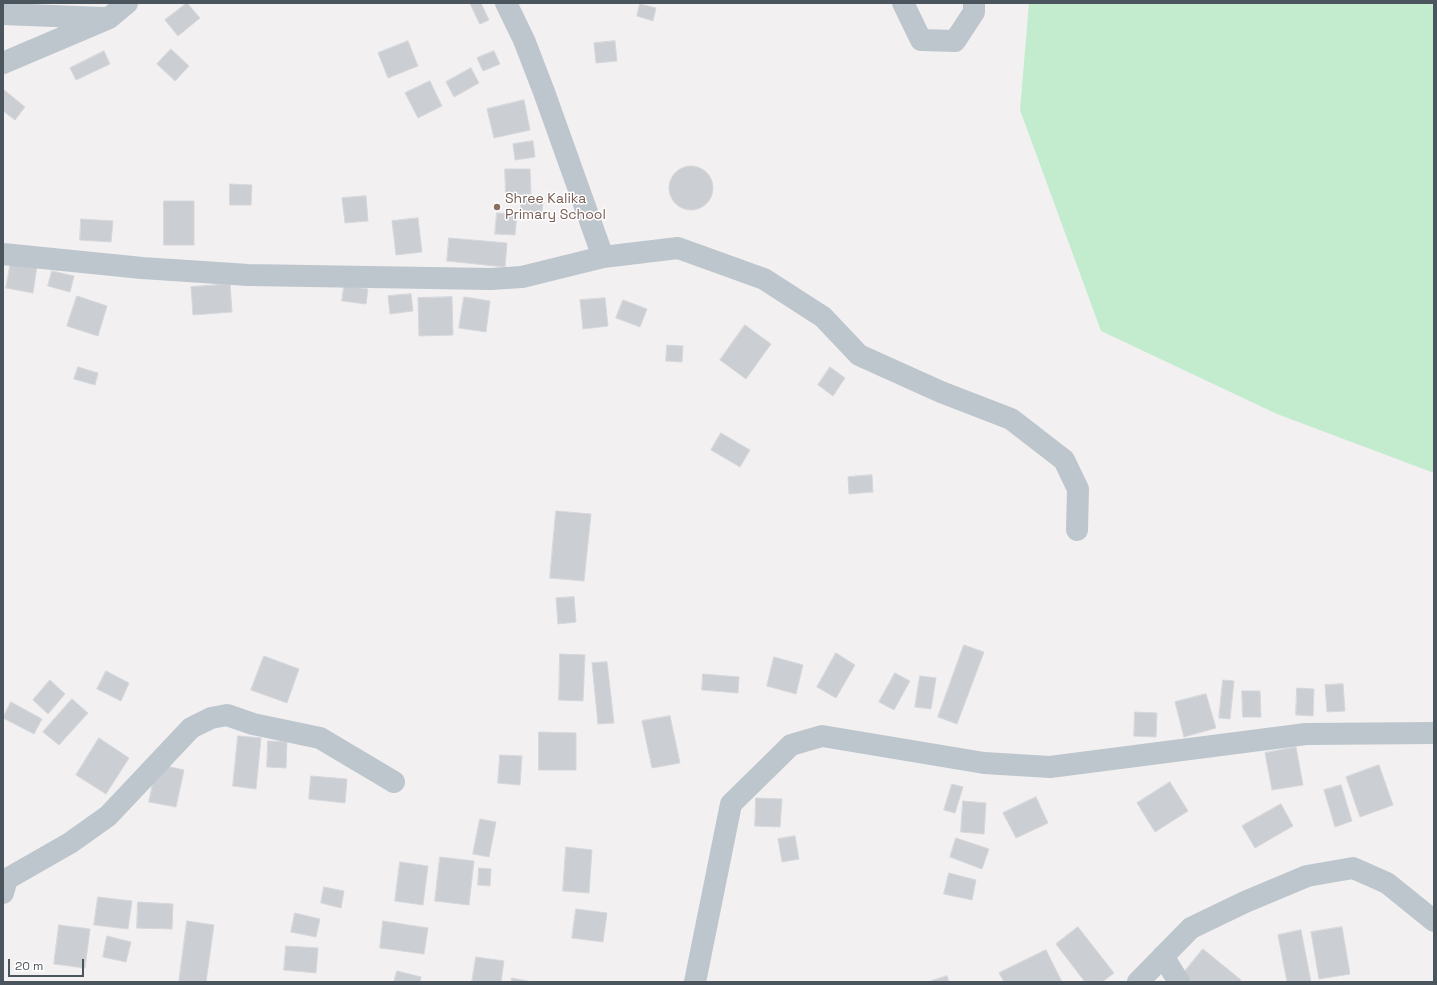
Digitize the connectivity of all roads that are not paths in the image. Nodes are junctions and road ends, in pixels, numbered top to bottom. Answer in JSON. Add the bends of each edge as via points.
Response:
{"nodes":[{"id":1,"x":127,"y":3,"type":"edge"},
{"id":2,"x":506,"y":3,"type":"edge"},
{"id":3,"x":903,"y":3,"type":"edge"},
{"id":4,"x":974,"y":3,"type":"edge"},
{"id":5,"x":3,"y":14,"type":"edge"},
{"id":6,"x":109,"y":18,"type":"junction"},
{"id":7,"x":3,"y":63,"type":"edge"},
{"id":8,"x":3,"y":254,"type":"edge"},
{"id":9,"x":603,"y":257,"type":"junction"},
{"id":10,"x":1077,"y":530,"type":"dead end"},
{"id":11,"x":1434,"y":733,"type":"edge"},
{"id":12,"x":394,"y":782,"type":"dead end"},
{"id":13,"x":3,"y":893,"type":"edge"},
{"id":14,"x":1434,"y":921,"type":"edge"},
{"id":15,"x":1163,"y":956,"type":"junction"},
{"id":16,"x":695,"y":982,"type":"edge"},
{"id":17,"x":1138,"y":982,"type":"edge"},
{"id":18,"x":1179,"y":982,"type":"edge"}],
"edges":[{"from":1,"to":6,"type":"street"},
{"from":2,"to":9,"type":"street","via":[[542,84]]},
{"from":3,"to":4,"type":"street","via":[[921,40],[948,41],[955,41],[974,12]]},
{"from":5,"to":6,"type":"street"},
{"from":6,"to":7,"type":"street"},
{"from":8,"to":9,"type":"street","via":[[142,268],[248,275],[491,279],[522,277]]},
{"from":9,"to":10,"type":"street","via":[[678,248],[764,279],[824,317],[859,355],[941,392],[1011,419],[1064,460],[1078,489]]},
{"from":11,"to":16,"type":"street","via":[[1306,734],[1050,767],[984,763],[822,736],[791,745],[730,804]]},
{"from":12,"to":13,"type":"street","via":[[320,738],[253,724],[227,715],[210,718],[191,728],[108,816],[70,843],[7,879]]},
{"from":14,"to":15,"type":"street","via":[[1387,883],[1353,868],[1308,876],[1245,902],[1191,928]]},
{"from":15,"to":17,"type":"street"},
{"from":15,"to":18,"type":"street"}]}
